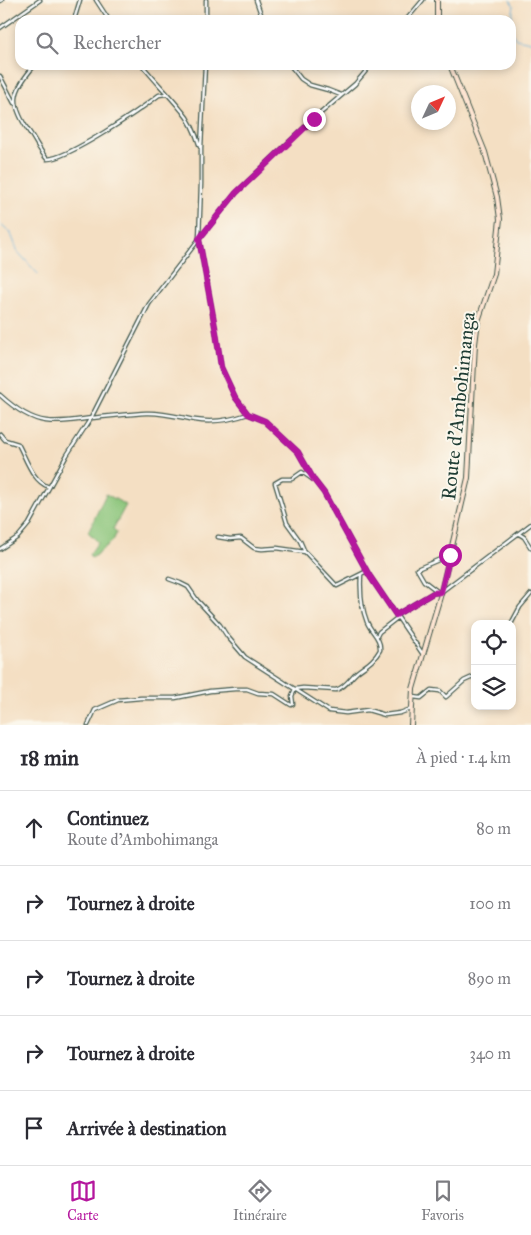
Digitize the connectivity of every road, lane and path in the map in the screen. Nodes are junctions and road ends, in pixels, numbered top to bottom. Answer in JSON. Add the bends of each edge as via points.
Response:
{"nodes":[{"id":1,"x":40,"y":0,"type":"edge"},
{"id":2,"x":80,"y":0,"type":"edge"},
{"id":3,"x":96,"y":0,"type":"edge"},
{"id":4,"x":206,"y":0,"type":"edge"},
{"id":5,"x":256,"y":0,"type":"edge"},
{"id":6,"x":423,"y":0,"type":"edge"},
{"id":7,"x":437,"y":0,"type":"edge"},
{"id":8,"x":19,"y":15,"type":"edge"},
{"id":9,"x":76,"y":15,"type":"edge"},
{"id":10,"x":106,"y":15,"type":"edge"},
{"id":11,"x":206,"y":15,"type":"edge"},
{"id":12,"x":262,"y":15,"type":"edge"},
{"id":13,"x":410,"y":15,"type":"edge"},
{"id":14,"x":437,"y":15,"type":"edge"},
{"id":15,"x":15,"y":18,"type":"edge"},
{"id":16,"x":0,"y":28,"type":"edge"},
{"id":17,"x":31,"y":70,"type":"edge"},
{"id":18,"x":146,"y":70,"type":"edge"},
{"id":19,"x":205,"y":70,"type":"edge"},
{"id":20,"x":294,"y":70,"type":"edge"},
{"id":21,"x":367,"y":70,"type":"edge"},
{"id":22,"x":452,"y":70,"type":"edge"},
{"id":23,"x":0,"y":76,"type":"edge"},
{"id":24,"x":166,"y":94,"type":"junction"},
{"id":25,"x":341,"y":95,"type":"junction"},
{"id":26,"x":14,"y":104,"type":"junction"},
{"id":27,"x":201,"y":148,"type":"junction"},
{"id":28,"x":199,"y":239,"type":"junction"},
{"id":29,"x":0,"y":395,"type":"edge"},
{"id":30,"x":248,"y":414,"type":"junction"},
{"id":31,"x":91,"y":418,"type":"junction"},
{"id":32,"x":0,"y":434,"type":"edge"},
{"id":33,"x":314,"y":480,"type":"junction"},
{"id":34,"x":48,"y":487,"type":"junction"},
{"id":35,"x":531,"y":524,"type":"edge"},
{"id":36,"x":519,"y":534,"type":"junction"},
{"id":37,"x":218,"y":537,"type":"dead end"},
{"id":38,"x":531,"y":548,"type":"edge"},
{"id":39,"x":0,"y":549,"type":"edge"},
{"id":40,"x":305,"y":552,"type":"junction"},
{"id":41,"x":448,"y":554,"type":"dead end"},
{"id":42,"x":366,"y":571,"type":"junction"},
{"id":43,"x":361,"y":574,"type":"junction"},
{"id":44,"x":169,"y":579,"type":"dead end"},
{"id":45,"x":440,"y":592,"type":"junction"},
{"id":46,"x":531,"y":594,"type":"edge"},
{"id":47,"x":396,"y":615,"type":"junction"},
{"id":48,"x":514,"y":620,"type":"edge"},
{"id":49,"x":377,"y":637,"type":"junction"},
{"id":50,"x":423,"y":655,"type":"junction"},
{"id":51,"x":471,"y":678,"type":"edge"},
{"id":52,"x":295,"y":690,"type":"junction"},
{"id":53,"x":412,"y":697,"type":"junction"},
{"id":54,"x":411,"y":709,"type":"junction"},
{"id":55,"x":88,"y":725,"type":"edge"},
{"id":56,"x":411,"y":725,"type":"edge"}],
"edges":[{"from":1,"to":8,"type":"street"},
{"from":2,"to":9,"type":"street"},
{"from":3,"to":10,"type":"street"},
{"from":4,"to":11,"type":"street"},
{"from":5,"to":12,"type":"street"},
{"from":6,"to":13,"type":"street"},
{"from":7,"to":14,"type":"street"},
{"from":15,"to":16,"type":"street"},
{"from":17,"to":26,"type":"street","via":[[20,84]]},
{"from":18,"to":24,"type":"street"},
{"from":19,"to":27,"type":"street"},
{"from":20,"to":25,"type":"street","via":[[310,85]]},
{"from":21,"to":25,"type":"street"},
{"from":22,"to":45,"type":"street","name":"Route d'Ambohimanga","via":[[485,152],[500,219],[494,274],[478,321],[475,344],[468,478]]},
{"from":23,"to":26,"type":"street"},
{"from":24,"to":26,"type":"street","via":[[106,131],[47,160]]},
{"from":24,"to":27,"type":"street","via":[[183,111]]},
{"from":25,"to":28,"type":"street","via":[[236,193]]},
{"from":27,"to":28,"type":"street"},
{"from":28,"to":30,"type":"street","via":[[221,367],[235,397]]},
{"from":28,"to":31,"type":"street","via":[[149,304]]},
{"from":29,"to":31,"type":"street","via":[[39,420],[62,422]]},
{"from":30,"to":31,"type":"street","via":[[221,420],[197,420],[160,413]]},
{"from":30,"to":33,"type":"street","via":[[265,421],[291,444]]},
{"from":31,"to":34,"type":"street"},
{"from":32,"to":34,"type":"street","via":[[5,440],[18,444],[35,475]]},
{"from":33,"to":40,"type":"street","via":[[302,472],[275,483],[287,523]]},
{"from":33,"to":42,"type":"street"},
{"from":34,"to":39,"type":"street","via":[[29,524],[18,537]]},
{"from":35,"to":36,"type":"street"},
{"from":36,"to":38,"type":"street"},
{"from":36,"to":45,"type":"street"},
{"from":37,"to":40,"type":"street","via":[[241,538],[254,548]]},
{"from":40,"to":43,"type":"street","via":[[337,586]]},
{"from":41,"to":45,"type":"street","via":[[418,569],[424,581]]},
{"from":42,"to":43,"type":"street"},
{"from":42,"to":47,"type":"street"},
{"from":43,"to":49,"type":"street","via":[[360,596],[364,612],[370,629]]},
{"from":44,"to":52,"type":"street","via":[[188,587],[245,657]]},
{"from":45,"to":47,"type":"street"},
{"from":45,"to":50,"type":"street","name":"Route d'Ambohimanga"},
{"from":46,"to":48,"type":"street"},
{"from":47,"to":49,"type":"street","via":[[397,618]]},
{"from":47,"to":50,"type":"street"},
{"from":49,"to":52,"type":"street","via":[[381,648],[378,654],[340,689]]},
{"from":50,"to":53,"type":"street","name":"Route d'Ambohimanga"},
{"from":51,"to":53,"type":"street","via":[[446,697],[440,691],[431,690],[421,698]]},
{"from":52,"to":54,"type":"street","via":[[334,713],[368,710],[385,716]]},
{"from":52,"to":55,"type":"street","via":[[291,705],[274,694],[247,689],[210,691],[176,698],[118,700],[95,710]]},
{"from":53,"to":54,"type":"street","name":"Route d'Ambohimanga"},
{"from":54,"to":56,"type":"street","name":"Route d'Ambohimanga"}]}
